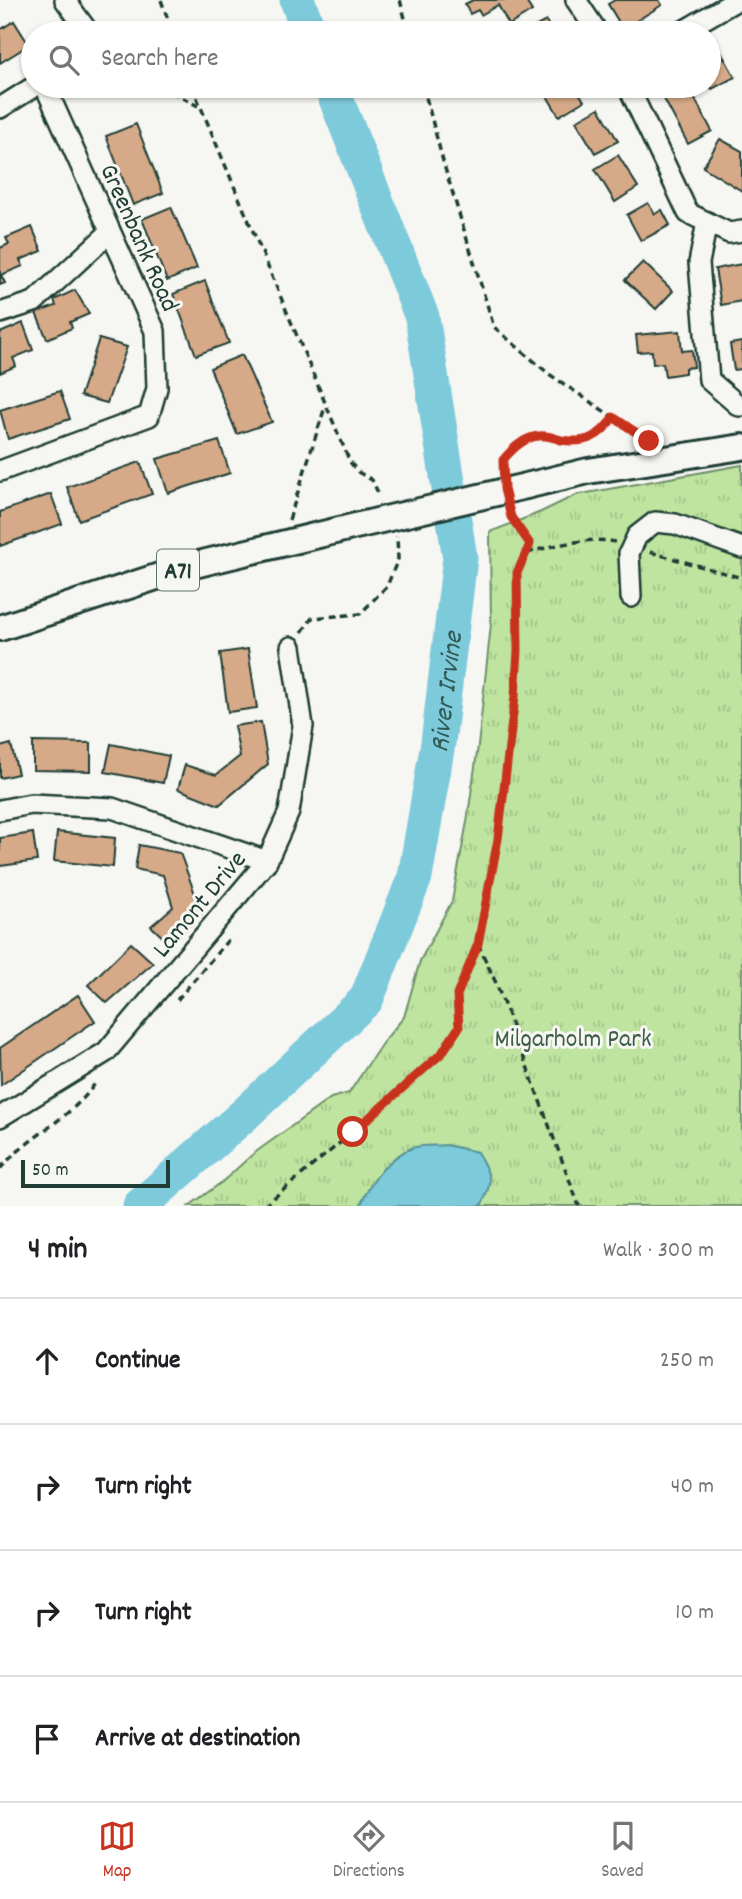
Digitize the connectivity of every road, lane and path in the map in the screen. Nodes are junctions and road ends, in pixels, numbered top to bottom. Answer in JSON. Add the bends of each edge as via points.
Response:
{"nodes":[{"id":1,"x":65,"y":0,"type":"edge"},
{"id":2,"x":161,"y":0,"type":"edge"},
{"id":3,"x":400,"y":0,"type":"edge"},
{"id":4,"x":576,"y":0,"type":"edge"},
{"id":5,"x":737,"y":0,"type":"edge"},
{"id":6,"x":80,"y":21,"type":"edge"},
{"id":7,"x":169,"y":21,"type":"edge"},
{"id":8,"x":406,"y":21,"type":"edge"},
{"id":9,"x":590,"y":21,"type":"edge"},
{"id":10,"x":701,"y":21,"type":"edge"},
{"id":11,"x":21,"y":95,"type":"edge"},
{"id":12,"x":50,"y":98,"type":"edge"},
{"id":13,"x":184,"y":98,"type":"edge"},
{"id":14,"x":197,"y":98,"type":"edge"},
{"id":15,"x":426,"y":98,"type":"edge"},
{"id":16,"x":634,"y":98,"type":"edge"},
{"id":17,"x":200,"y":107,"type":"junction"},
{"id":18,"x":0,"y":108,"type":"edge"},
{"id":19,"x":707,"y":222,"type":"junction"},
{"id":20,"x":742,"y":231,"type":"edge"},
{"id":21,"x":110,"y":232,"type":"junction"},
{"id":22,"x":0,"y":313,"type":"edge"},
{"id":23,"x":326,"y":405,"type":"junction"},
{"id":24,"x":742,"y":406,"type":"edge"},
{"id":25,"x":613,"y":417,"type":"junction"},
{"id":26,"x":649,"y":441,"type":"dead end"},
{"id":27,"x":742,"y":447,"type":"edge"},
{"id":28,"x":0,"y":471,"type":"edge"},
{"id":29,"x":515,"y":483,"type":"junction"},
{"id":30,"x":383,"y":503,"type":"dead end"},
{"id":31,"x":508,"y":508,"type":"dead end"},
{"id":32,"x":397,"y":533,"type":"dead end"},
{"id":33,"x":282,"y":544,"type":"junction"},
{"id":34,"x":742,"y":548,"type":"edge"},
{"id":35,"x":631,"y":597,"type":"dead end"},
{"id":36,"x":0,"y":628,"type":"edge"},
{"id":37,"x":291,"y":648,"type":"joint"},
{"id":38,"x":0,"y":810,"type":"edge"},
{"id":39,"x":267,"y":861,"type":"junction"},
{"id":40,"x":478,"y":944,"type":"junction"},
{"id":41,"x":0,"y":1117,"type":"edge"},
{"id":42,"x":264,"y":1206,"type":"edge"},
{"id":43,"x":579,"y":1206,"type":"edge"}],
"edges":[{"from":1,"to":6,"type":"street"},
{"from":2,"to":7,"type":"path"},
{"from":3,"to":8,"type":"path"},
{"from":4,"to":9,"type":"street"},
{"from":5,"to":10,"type":"street"},
{"from":11,"to":18,"type":"street"},
{"from":12,"to":21,"type":"street","name":"Greenbank Road"},
{"from":13,"to":17,"type":"path"},
{"from":14,"to":17,"type":"path"},
{"from":15,"to":25,"type":"path","via":[[494,327],[549,374]]},
{"from":16,"to":19,"type":"street","via":[[688,213]]},
{"from":17,"to":23,"type":"path"},
{"from":19,"to":20,"type":"street","via":[[729,233]]},
{"from":19,"to":24,"type":"street","via":[[699,263],[709,380]]},
{"from":21,"to":22,"type":"street","via":[[34,302]]},
{"from":21,"to":28,"type":"street","name":"Greenbank Road","via":[[155,331],[157,388],[149,416]]},
{"from":23,"to":30,"type":"path","via":[[350,462],[372,480]]},
{"from":23,"to":33,"type":"path"},
{"from":25,"to":26,"type":"path"},
{"from":25,"to":29,"type":"path","via":[[604,431],[589,439],[539,436],[523,441],[503,460]]},
{"from":27,"to":29,"type":"main road","number":"A71"},
{"from":29,"to":33,"type":"main road","number":"A71","bridge":true},
{"from":31,"to":40,"type":"path","via":[[530,544],[517,573],[515,696],[498,839]]},
{"from":32,"to":37,"type":"path","via":[[398,559],[387,586],[360,614],[312,618]]},
{"from":33,"to":36,"type":"main road","number":"A71","via":[[190,566]]},
{"from":34,"to":35,"type":"street","via":[[675,524],[655,522],[637,536],[629,552]]},
{"from":37,"to":39,"type":"street","name":"Lamont Drive","via":[[303,726],[289,813]]},
{"from":38,"to":39,"type":"street","via":[[31,804],[112,808]]},
{"from":39,"to":41,"type":"street","name":"Lamont Drive","via":[[106,1052]]},
{"from":40,"to":42,"type":"path","via":[[457,995],[459,1027],[442,1053]]},
{"from":40,"to":43,"type":"path"}]}
